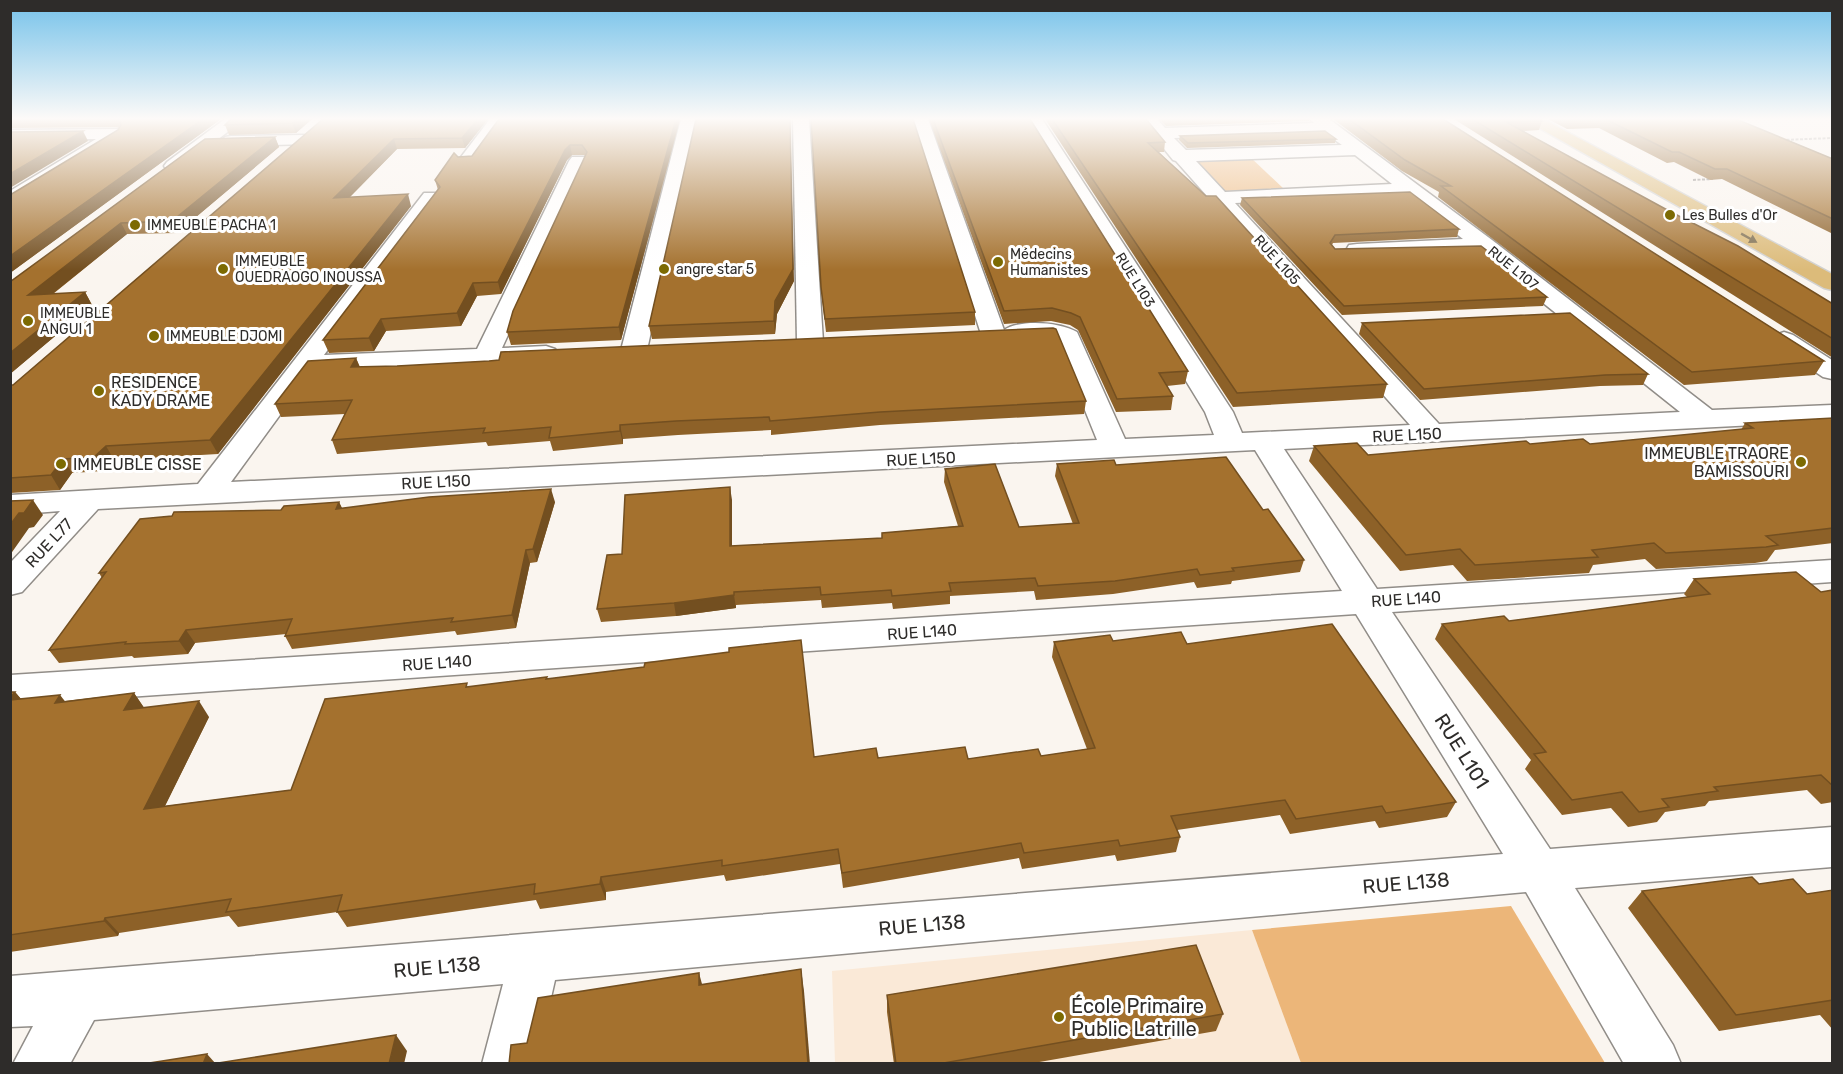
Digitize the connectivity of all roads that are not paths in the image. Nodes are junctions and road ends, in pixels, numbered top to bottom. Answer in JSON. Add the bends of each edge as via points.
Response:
{"nodes":[{"id":1,"x":61,"y":169,"type":"edge"},
{"id":2,"x":170,"y":169,"type":"edge"},
{"id":3,"x":574,"y":169,"type":"edge"},
{"id":4,"x":677,"y":169,"type":"edge"},
{"id":5,"x":803,"y":169,"type":"edge"},
{"id":6,"x":934,"y":169,"type":"edge"},
{"id":7,"x":1066,"y":169,"type":"edge"},
{"id":8,"x":1192,"y":169,"type":"edge"},
{"id":9,"x":1382,"y":169,"type":"edge"},
{"id":10,"x":1623,"y":169,"type":"edge"},
{"id":11,"x":1658,"y":169,"type":"edge"},
{"id":12,"x":160,"y":177,"type":"edge"},
{"id":13,"x":1408,"y":189,"type":"junction"},
{"id":14,"x":431,"y":197,"type":"edge"},
{"id":15,"x":1221,"y":198,"type":"junction"},
{"id":16,"x":10,"y":200,"type":"edge"},
{"id":17,"x":1719,"y":200,"type":"dead end"},
{"id":18,"x":1484,"y":244,"type":"junction"},
{"id":19,"x":1341,"y":250,"type":"edge"},
{"id":20,"x":1833,"y":283,"type":"edge"},
{"id":21,"x":1570,"y":314,"type":"junction"},
{"id":22,"x":1535,"y":316,"type":"edge"},
{"id":23,"x":1763,"y":326,"type":"edge"},
{"id":24,"x":810,"y":342,"type":"edge"},
{"id":25,"x":634,"y":350,"type":"edge"},
{"id":26,"x":566,"y":353,"type":"edge"},
{"id":27,"x":486,"y":356,"type":"junction"},
{"id":28,"x":303,"y":364,"type":"junction"},
{"id":29,"x":1833,"y":371,"type":"edge"},
{"id":30,"x":1833,"y":413,"type":"edge"},
{"id":31,"x":1707,"y":420,"type":"junction"},
{"id":32,"x":1433,"y":434,"type":"junction"},
{"id":33,"x":1265,"y":442,"type":"junction"},
{"id":34,"x":1232,"y":443,"type":"junction"},
{"id":35,"x":1116,"y":450,"type":"junction"},
{"id":36,"x":207,"y":493,"type":"junction"},
{"id":37,"x":87,"y":502,"type":"junction"},
{"id":38,"x":10,"y":506,"type":"edge"},
{"id":39,"x":1833,"y":571,"type":"edge"},
{"id":40,"x":10,"y":584,"type":"edge"},
{"id":41,"x":1368,"y":602,"type":"junction"},
{"id":42,"x":10,"y":690,"type":"edge"},
{"id":43,"x":1833,"y":847,"type":"edge"},
{"id":44,"x":1538,"y":870,"type":"junction"},
{"id":45,"x":534,"y":958,"type":"junction"},
{"id":46,"x":79,"y":997,"type":"junction"},
{"id":47,"x":10,"y":1002,"type":"edge"},
{"id":48,"x":40,"y":1064,"type":"edge"},
{"id":49,"x":509,"y":1064,"type":"edge"},
{"id":50,"x":1654,"y":1064,"type":"edge"}],
"edges":[{"from":1,"to":16,"type":"street"},
{"from":2,"to":12,"type":"street"},
{"from":3,"to":27,"type":"street"},
{"from":4,"to":25,"type":"street"},
{"from":5,"to":24,"type":"street"},
{"from":6,"to":35,"type":"street","via":[[982,335],[1052,331],[1068,337]]},
{"from":7,"to":34,"type":"street","name":"RUE L103","via":[[1219,412]]},
{"from":8,"to":15,"type":"street","name":"RUE L105"},
{"from":9,"to":13,"type":"street","name":"RUE L107"},
{"from":10,"to":20,"type":"main road","one_way":true},
{"from":11,"to":17,"type":"main road"},
{"from":13,"to":15,"type":"street"},
{"from":13,"to":18,"type":"street","name":"RUE L107"},
{"from":14,"to":28,"type":"street"},
{"from":15,"to":32,"type":"street","name":"RUE L105","via":[[1348,325]]},
{"from":18,"to":19,"type":"street"},
{"from":18,"to":21,"type":"street","name":"RUE L107"},
{"from":21,"to":22,"type":"street"},
{"from":21,"to":31,"type":"street","name":"RUE L107"},
{"from":23,"to":29,"type":"street"},
{"from":26,"to":27,"type":"street"},
{"from":27,"to":28,"type":"street"},
{"from":28,"to":36,"type":"street"},
{"from":30,"to":31,"type":"street","name":"RUE L150"},
{"from":31,"to":32,"type":"street","name":"RUE L150"},
{"from":32,"to":33,"type":"street","name":"RUE L150"},
{"from":33,"to":34,"type":"street","name":"RUE L150"},
{"from":33,"to":41,"type":"street","name":"RUE L101"},
{"from":34,"to":35,"type":"street","name":"RUE L150"},
{"from":35,"to":36,"type":"street","name":"RUE L150"},
{"from":36,"to":37,"type":"street","name":"RUE L150"},
{"from":37,"to":38,"type":"street","name":"RUE L150"},
{"from":37,"to":40,"type":"street","name":"RUE L77"},
{"from":39,"to":41,"type":"street","name":"RUE L140"},
{"from":41,"to":42,"type":"street","name":"RUE L140"},
{"from":41,"to":44,"type":"street","name":"RUE L101"},
{"from":43,"to":44,"type":"street","name":"RUE L138"},
{"from":44,"to":45,"type":"street","name":"RUE L138"},
{"from":44,"to":50,"type":"street","name":"RUE L101"},
{"from":45,"to":46,"type":"street","name":"RUE L138"},
{"from":45,"to":49,"type":"street"},
{"from":46,"to":47,"type":"street","name":"RUE L138"},
{"from":46,"to":48,"type":"street"}]}
